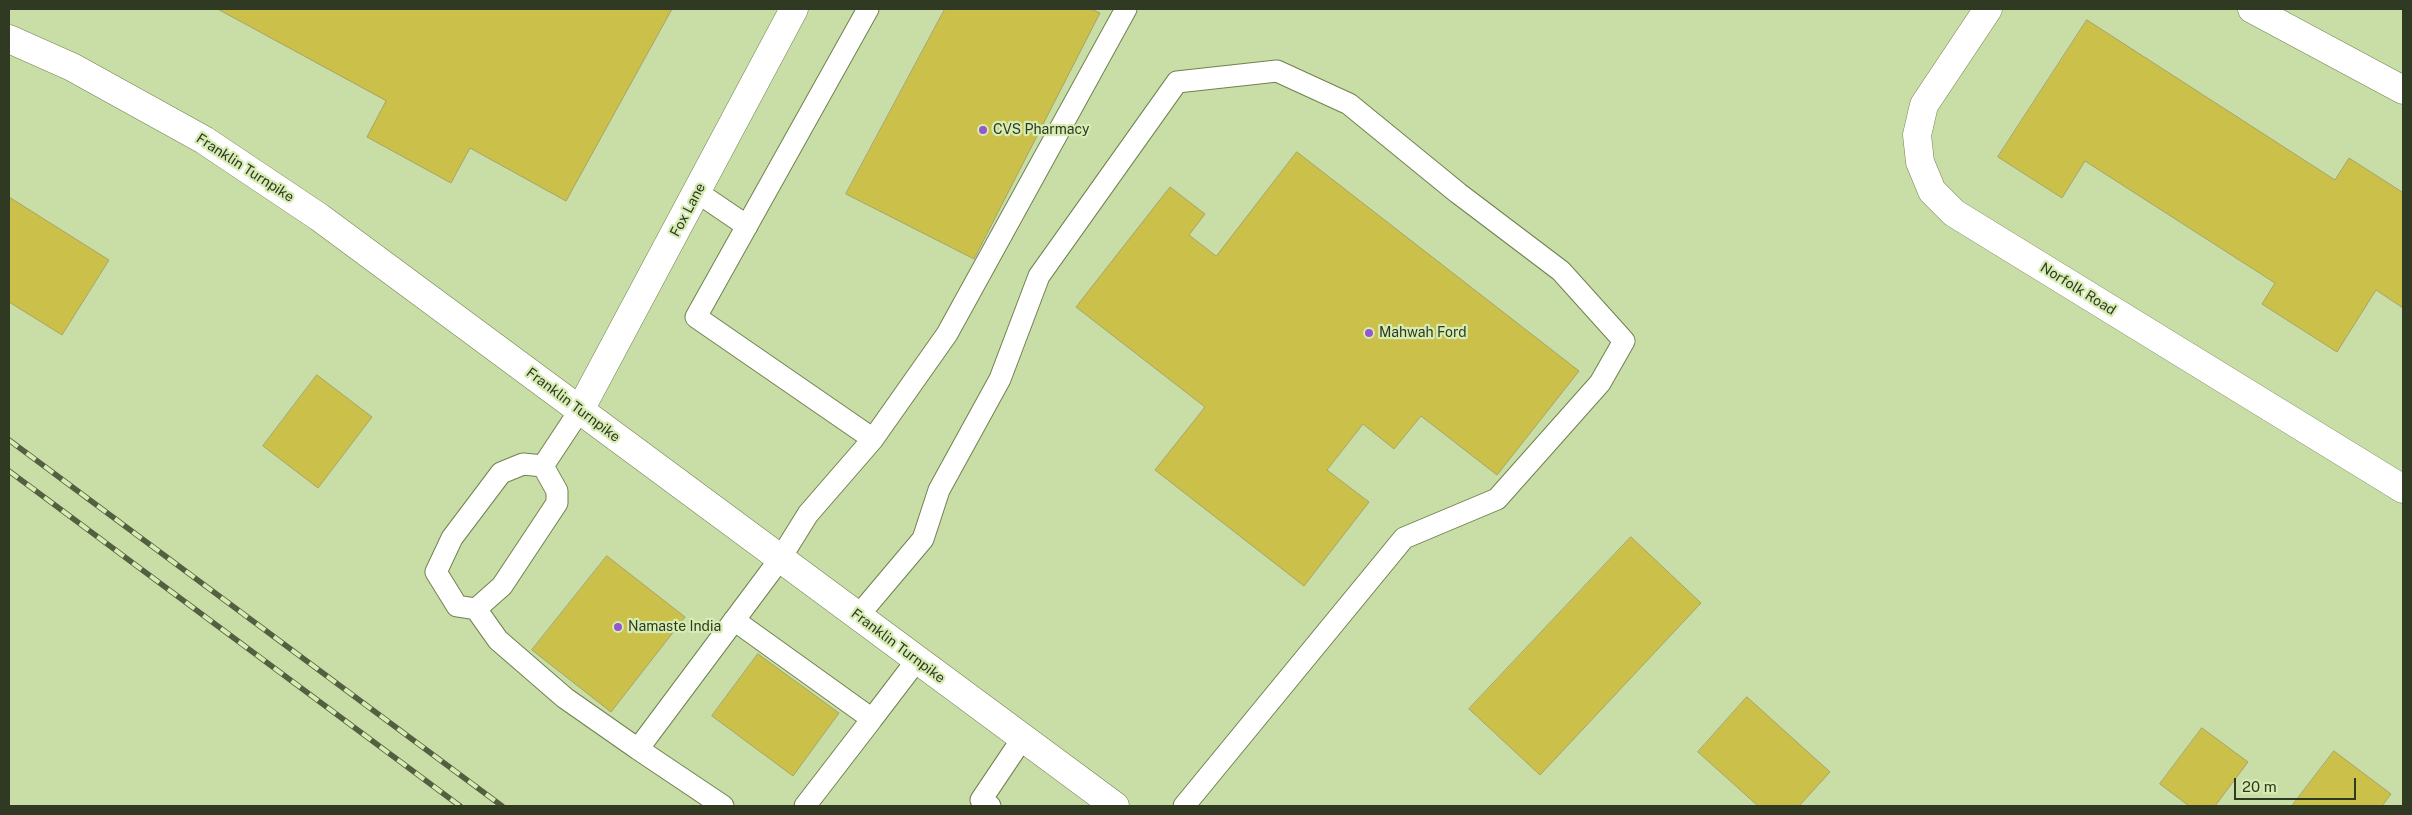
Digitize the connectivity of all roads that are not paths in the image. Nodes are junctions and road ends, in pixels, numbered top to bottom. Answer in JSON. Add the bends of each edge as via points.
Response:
{"nodes":[{"id":1,"x":794,"y":9,"type":"edge"},
{"id":2,"x":868,"y":9,"type":"edge"},
{"id":3,"x":1126,"y":9,"type":"edge"},
{"id":4,"x":1988,"y":9,"type":"edge"},
{"id":5,"x":2252,"y":9,"type":"edge"},
{"id":6,"x":18,"y":43,"type":"edge"},
{"id":7,"x":2403,"y":90,"type":"edge"},
{"id":8,"x":697,"y":192,"type":"junction"},
{"id":9,"x":747,"y":226,"type":"junction"},
{"id":10,"x":580,"y":410,"type":"junction"},
{"id":11,"x":874,"y":438,"type":"junction"},
{"id":12,"x":544,"y":466,"type":"junction"},
{"id":13,"x":2403,"y":489,"type":"edge"},
{"id":14,"x":780,"y":559,"type":"junction"},
{"id":15,"x":476,"y":609,"type":"junction"},
{"id":16,"x":858,"y":616,"type":"junction"},
{"id":17,"x":734,"y":620,"type":"junction"},
{"id":18,"x":917,"y":660,"type":"junction"},
{"id":19,"x":872,"y":719,"type":"junction"},
{"id":20,"x":1022,"y":739,"type":"junction"},
{"id":21,"x":638,"y":749,"type":"junction"},
{"id":22,"x":723,"y":806,"type":"edge"},
{"id":23,"x":805,"y":806,"type":"edge"},
{"id":24,"x":990,"y":806,"type":"edge"},
{"id":25,"x":1115,"y":806,"type":"edge"},
{"id":26,"x":1184,"y":806,"type":"edge"}],
"edges":[{"from":1,"to":8,"type":"street","name":"Fox Lane"},
{"from":2,"to":9,"type":"lane"},
{"from":3,"to":11,"type":"lane","via":[[947,334]]},
{"from":4,"to":13,"type":"street","name":"Norfolk Road","via":[[1924,105],[1917,135],[1920,162],[1932,191],[1954,213]]},
{"from":5,"to":7,"type":"street"},
{"from":6,"to":10,"type":"street","name":"Franklin Turnpike","via":[[72,67],[204,140],[319,217]]},
{"from":8,"to":9,"type":"lane"},
{"from":8,"to":10,"type":"street","name":"Fox Lane"},
{"from":9,"to":11,"type":"lane","via":[[696,317]]},
{"from":10,"to":12,"type":"lane"},
{"from":10,"to":14,"type":"street","name":"Franklin Turnpike"},
{"from":11,"to":14,"type":"lane","via":[[808,514]]},
{"from":12,"to":15,"type":"lane","via":[[557,491],[557,503],[502,586]]},
{"from":12,"to":15,"type":"lane","via":[[523,464],[501,473],[452,538],[436,572],[457,606]]},
{"from":14,"to":16,"type":"street","name":"Franklin Turnpike"},
{"from":14,"to":17,"type":"lane"},
{"from":15,"to":21,"type":"lane","via":[[498,640],[550,685]]},
{"from":16,"to":18,"type":"street","name":"Franklin Turnpike"},
{"from":16,"to":26,"type":"lane","via":[[923,539],[939,490],[1000,379],[1039,276],[1177,82],[1277,71],[1349,104],[1561,271],[1624,341],[1600,383],[1497,499],[1404,538]]},
{"from":17,"to":19,"type":"lane"},
{"from":17,"to":21,"type":"lane"},
{"from":18,"to":19,"type":"lane"},
{"from":18,"to":20,"type":"street","name":"Franklin Turnpike"},
{"from":19,"to":23,"type":"lane"},
{"from":20,"to":24,"type":"lane","via":[[981,800]]},
{"from":20,"to":25,"type":"street","name":"Franklin Turnpike"},
{"from":21,"to":22,"type":"lane"}]}
